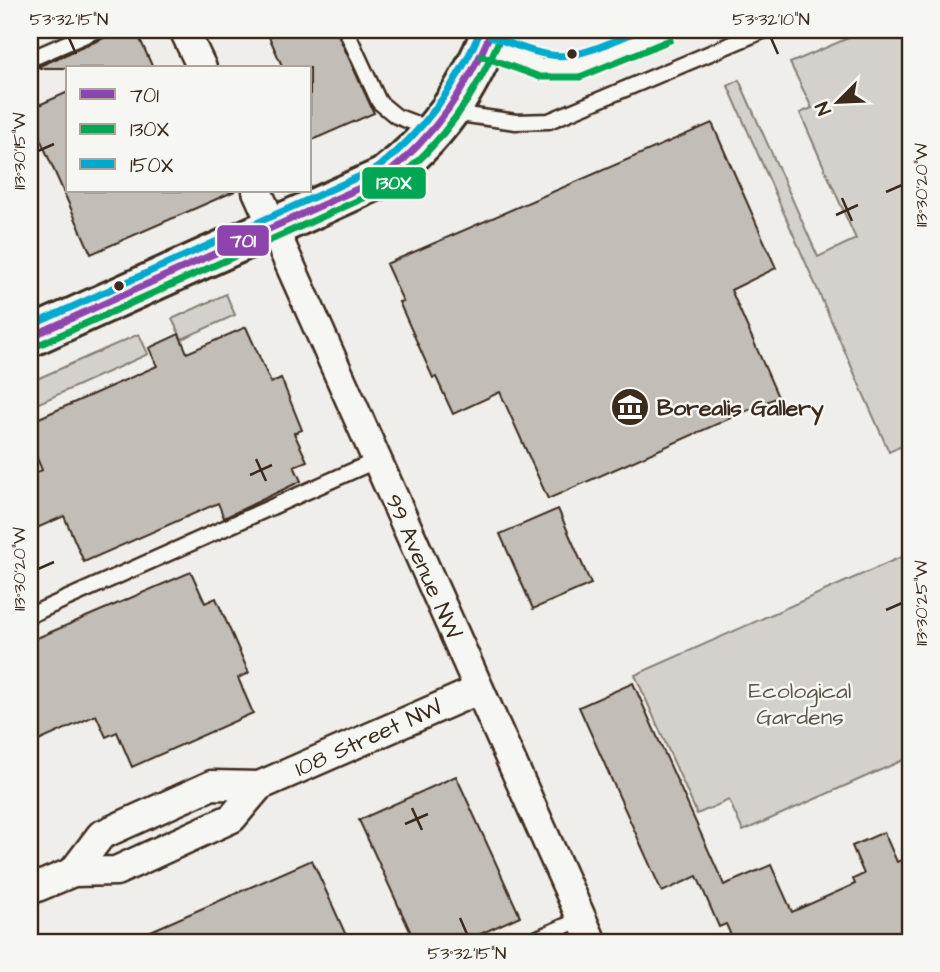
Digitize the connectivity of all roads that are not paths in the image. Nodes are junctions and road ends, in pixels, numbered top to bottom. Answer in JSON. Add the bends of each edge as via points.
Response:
{"nodes":[{"id":1,"x":184,"y":30,"type":"edge"},
{"id":2,"x":346,"y":30,"type":"edge"},
{"id":3,"x":666,"y":30,"type":"edge"},
{"id":4,"x":765,"y":30,"type":"edge"},
{"id":5,"x":92,"y":31,"type":"edge"},
{"id":6,"x":489,"y":38,"type":"edge"},
{"id":7,"x":30,"y":59,"type":"edge"},
{"id":8,"x":201,"y":66,"type":"edge"},
{"id":9,"x":442,"y":122,"type":"junction"},
{"id":10,"x":257,"y":192,"type":"edge"},
{"id":11,"x":273,"y":228,"type":"junction"},
{"id":12,"x":30,"y":337,"type":"edge"},
{"id":13,"x":377,"y":460,"type":"junction"},
{"id":14,"x":30,"y":615,"type":"edge"},
{"id":15,"x":478,"y":690,"type":"junction"},
{"id":16,"x":259,"y":786,"type":"junction"},
{"id":17,"x":73,"y":872,"type":"junction"},
{"id":18,"x":30,"y":890,"type":"edge"},
{"id":19,"x":586,"y":930,"type":"edge"},
{"id":20,"x":529,"y":942,"type":"edge"}],
"edges":[{"from":1,"to":8,"type":"street"},
{"from":2,"to":9,"type":"lane","via":[[379,102],[396,116]]},
{"from":3,"to":6,"type":"lane","via":[[579,67],[542,67]]},
{"from":4,"to":9,"type":"lane","via":[[549,121]]},
{"from":5,"to":7,"type":"lane"},
{"from":6,"to":9,"type":"street"},
{"from":9,"to":11,"type":"street","via":[[415,153],[384,177]]},
{"from":10,"to":11,"type":"street","name":"99 Avenue NW"},
{"from":11,"to":12,"type":"street"},
{"from":11,"to":13,"type":"street","name":"99 Avenue NW"},
{"from":13,"to":14,"type":"lane"},
{"from":13,"to":15,"type":"street","name":"99 Avenue NW"},
{"from":15,"to":16,"type":"street","name":"108 Street NW"},
{"from":15,"to":19,"type":"street","name":"99 Avenue NW"},
{"from":16,"to":17,"type":"street","name":"108 Street NW","via":[[232,818],[116,871]]},
{"from":16,"to":17,"type":"street","name":"108 Street NW","via":[[212,785],[101,835]]},
{"from":17,"to":18,"type":"street","name":"108 Street NW"},
{"from":19,"to":20,"type":"lane"}]}
